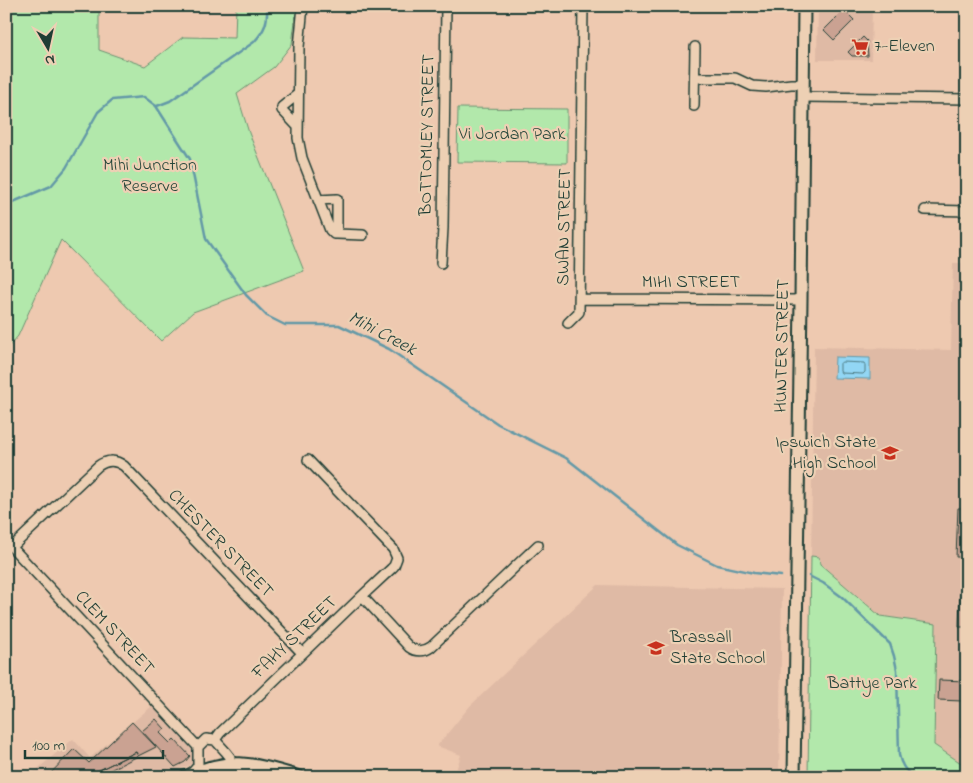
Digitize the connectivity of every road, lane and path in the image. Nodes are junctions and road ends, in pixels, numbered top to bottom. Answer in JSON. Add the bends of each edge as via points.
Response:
{"nodes":[{"id":1,"x":303,"y":6,"type":"edge"},
{"id":2,"x":446,"y":6,"type":"edge"},
{"id":3,"x":584,"y":6,"type":"edge"},
{"id":4,"x":804,"y":6,"type":"edge"},
{"id":5,"x":695,"y":47,"type":"dead end"},
{"id":6,"x":695,"y":78,"type":"junction"},
{"id":7,"x":803,"y":84,"type":"junction"},
{"id":8,"x":298,"y":94,"type":"junction"},
{"id":9,"x":803,"y":97,"type":"junction"},
{"id":10,"x":967,"y":99,"type":"edge"},
{"id":11,"x":694,"y":106,"type":"dead end"},
{"id":12,"x":298,"y":127,"type":"junction"},
{"id":13,"x":318,"y":200,"type":"junction"},
{"id":14,"x":925,"y":210,"type":"dead end"},
{"id":15,"x":967,"y":211,"type":"edge"},
{"id":16,"x":338,"y":234,"type":"junction"},
{"id":17,"x":363,"y":235,"type":"dead end"},
{"id":18,"x":441,"y":263,"type":"dead end"},
{"id":19,"x":580,"y":299,"type":"junction"},
{"id":20,"x":801,"y":300,"type":"junction"},
{"id":21,"x":568,"y":323,"type":"dead end"},
{"id":22,"x":308,"y":460,"type":"dead end"},
{"id":23,"x":9,"y":544,"type":"edge"},
{"id":24,"x":538,"y":545,"type":"dead end"},
{"id":25,"x":362,"y":596,"type":"junction"},
{"id":26,"x":302,"y":653,"type":"junction"},
{"id":27,"x":215,"y":740,"type":"junction"},
{"id":28,"x":198,"y":747,"type":"junction"},
{"id":29,"x":231,"y":767,"type":"junction"},
{"id":30,"x":204,"y":770,"type":"edge"},
{"id":31,"x":188,"y":775,"type":"edge"},
{"id":32,"x":272,"y":777,"type":"edge"},
{"id":33,"x":300,"y":777,"type":"edge"},
{"id":34,"x":794,"y":777,"type":"edge"}],
"edges":[{"from":1,"to":8,"type":"street"},
{"from":2,"to":18,"type":"street","name":"BOTTOMLEY STREET"},
{"from":3,"to":19,"type":"street","name":"SWAN STREET"},
{"from":4,"to":7,"type":"main road","name":"HUNTER STREET"},
{"from":5,"to":6,"type":"street"},
{"from":6,"to":7,"type":"street","via":[[735,78],[752,86],[766,87]]},
{"from":6,"to":11,"type":"street"},
{"from":7,"to":9,"type":"main road","name":"HUNTER STREET"},
{"from":8,"to":12,"type":"street"},
{"from":8,"to":12,"type":"street","via":[[282,107]]},
{"from":9,"to":10,"type":"street"},
{"from":9,"to":20,"type":"main road","name":"HUNTER STREET"},
{"from":12,"to":13,"type":"street","via":[[302,158]]},
{"from":13,"to":16,"type":"street","via":[[328,227]]},
{"from":13,"to":16,"type":"street","via":[[337,199]]},
{"from":14,"to":15,"type":"street"},
{"from":16,"to":17,"type":"street"},
{"from":19,"to":20,"type":"street","name":"MIHI STREET"},
{"from":19,"to":21,"type":"street","name":"SWAN STREET","via":[[579,312]]},
{"from":20,"to":34,"type":"main road","name":"HUNTER STREET"},
{"from":22,"to":25,"type":"street","name":"FAHY STREET","via":[[396,555],[394,566]]},
{"from":23,"to":26,"type":"street","name":"CHESTER STREET","via":[[98,466],[105,462],[118,462]]},
{"from":23,"to":28,"type":"street","name":"CLEM STREET"},
{"from":24,"to":25,"type":"street","via":[[431,647],[420,651],[409,647]]},
{"from":25,"to":26,"type":"street","name":"FAHY STREET"},
{"from":26,"to":27,"type":"street","name":"FAHY STREET"},
{"from":27,"to":28,"type":"street","via":[[206,739]]},
{"from":27,"to":29,"type":"street","via":[[226,752]]},
{"from":28,"to":30,"type":"street"},
{"from":29,"to":30,"type":"main road","via":[[216,774]]},
{"from":29,"to":32,"type":"main road"},
{"from":29,"to":33,"type":"main road","via":[[240,763],[259,765]]},
{"from":30,"to":31,"type":"main road"}]}
